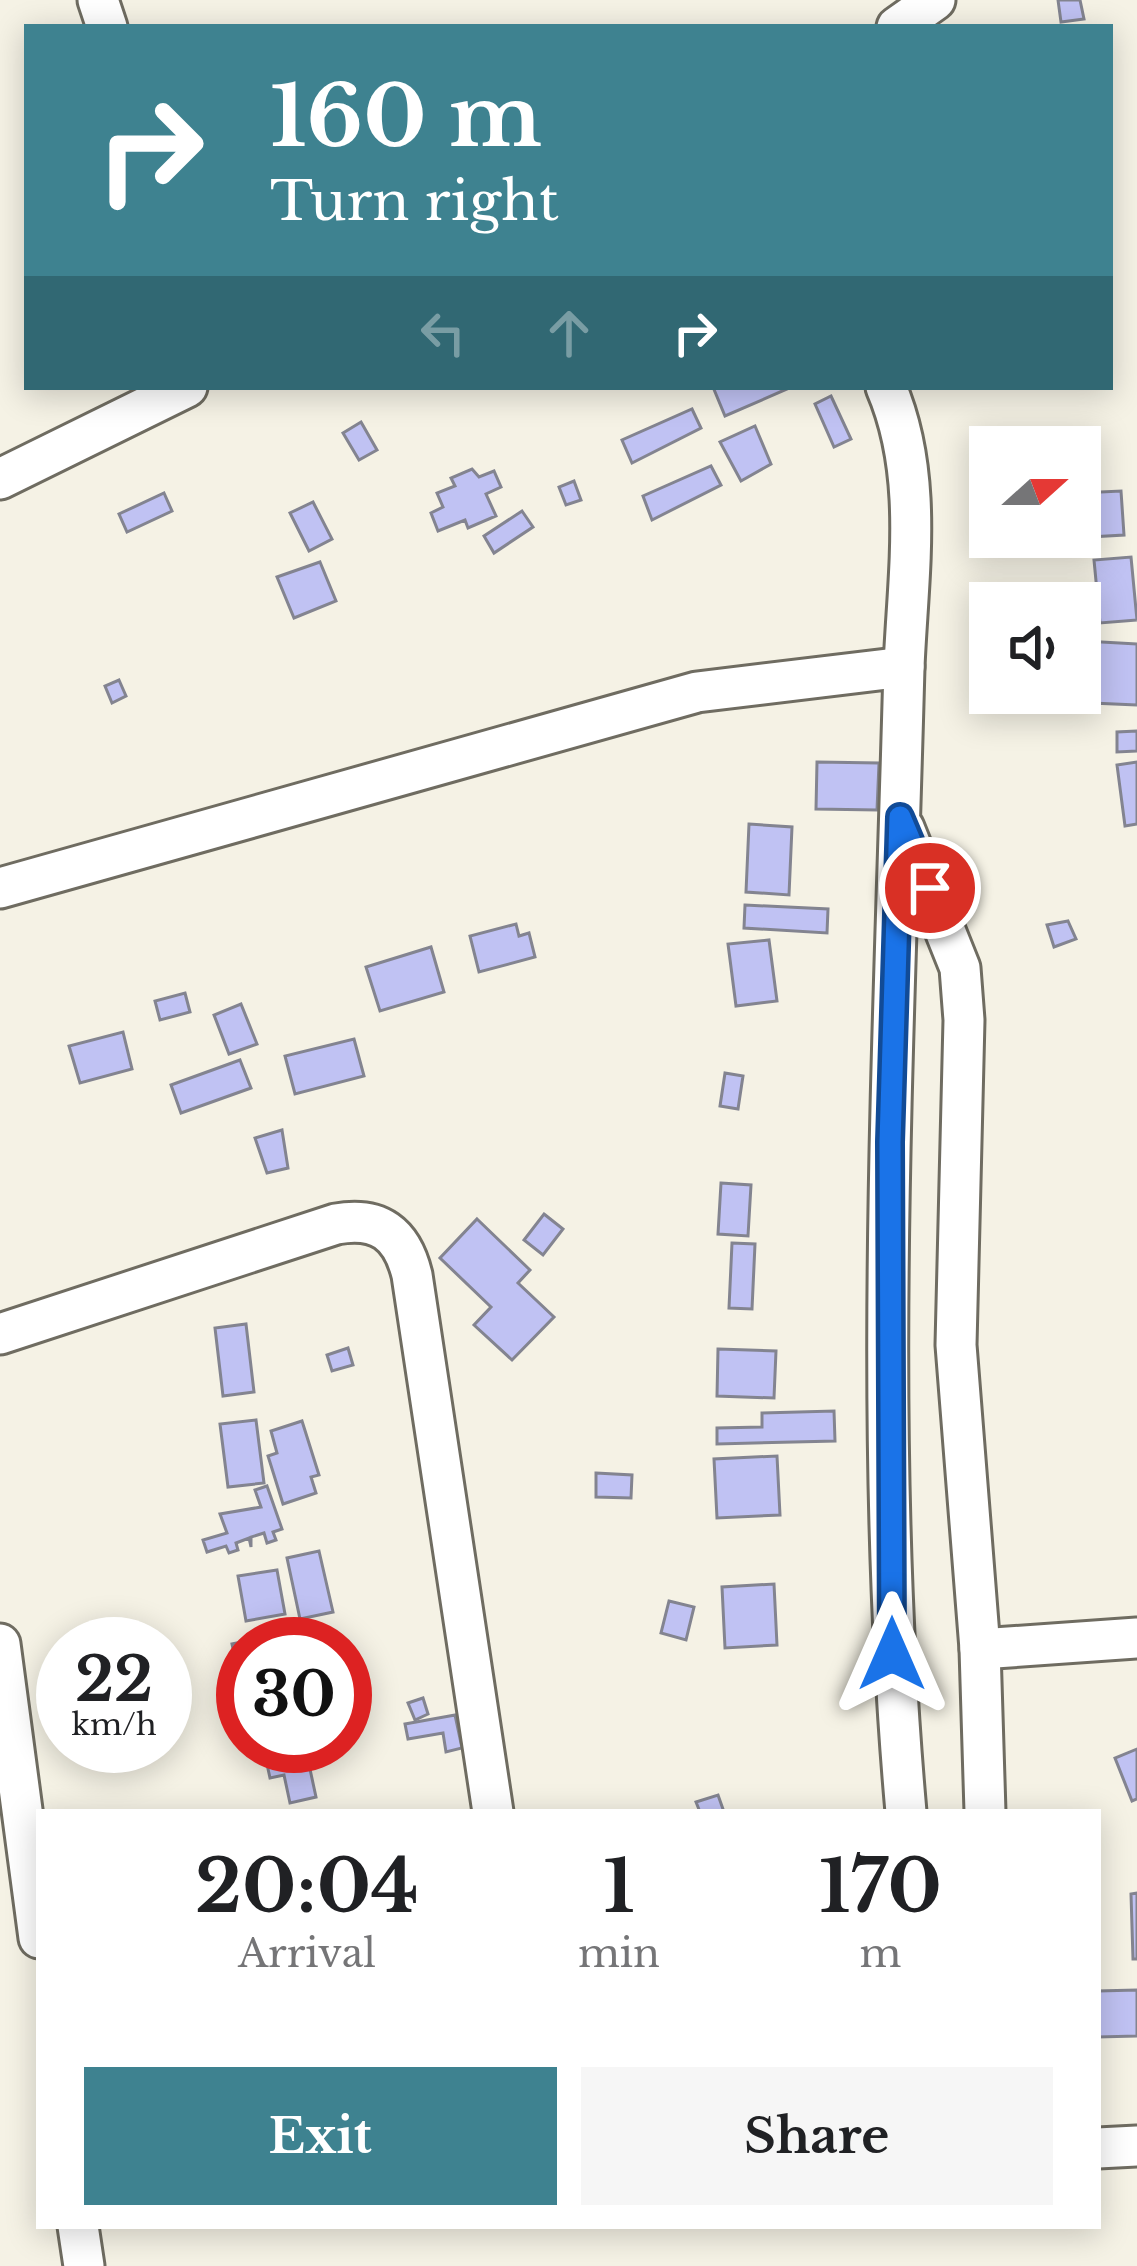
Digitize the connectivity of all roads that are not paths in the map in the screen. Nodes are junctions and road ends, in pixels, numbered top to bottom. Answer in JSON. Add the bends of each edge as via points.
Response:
{"nodes":[{"id":1,"x":934,"y":0,"type":"edge"},
{"id":2,"x":901,"y":24,"type":"edge"},
{"id":3,"x":181,"y":390,"type":"edge"},
{"id":4,"x":887,"y":390,"type":"edge"},
{"id":5,"x":0,"y":479,"type":"edge"},
{"id":6,"x":904,"y":667,"type":"junction"},
{"id":7,"x":900,"y":817,"type":"junction"},
{"id":8,"x":0,"y":888,"type":"edge"},
{"id":9,"x":0,"y":1334,"type":"edge"},
{"id":10,"x":1137,"y":1638,"type":"edge"},
{"id":11,"x":0,"y":1644,"type":"edge"},
{"id":12,"x":980,"y":1649,"type":"junction"},
{"id":13,"x":493,"y":1809,"type":"edge"},
{"id":14,"x":906,"y":1809,"type":"edge"},
{"id":15,"x":985,"y":1809,"type":"edge"},
{"id":16,"x":36,"y":1915,"type":"edge"},
{"id":17,"x":1137,"y":2146,"type":"edge"},
{"id":18,"x":1101,"y":2148,"type":"edge"},
{"id":19,"x":78,"y":2229,"type":"edge"},
{"id":20,"x":84,"y":2266,"type":"edge"}],
"edges":[{"from":1,"to":2,"type":"street"},
{"from":3,"to":5,"type":"street"},
{"from":4,"to":6,"type":"street","via":[[911,486]]},
{"from":6,"to":7,"type":"street"},
{"from":6,"to":8,"type":"street","via":[[698,692]]},
{"from":7,"to":12,"type":"street","via":[[960,968],[956,1345]]},
{"from":7,"to":14,"type":"street","via":[[890,1142],[892,1631]]},
{"from":9,"to":13,"type":"street","via":[[336,1224],[358,1220],[392,1233],[412,1275]]},
{"from":10,"to":12,"type":"street"},
{"from":11,"to":16,"type":"street"},
{"from":12,"to":15,"type":"street"},
{"from":17,"to":18,"type":"street"},
{"from":19,"to":20,"type":"street"}]}
